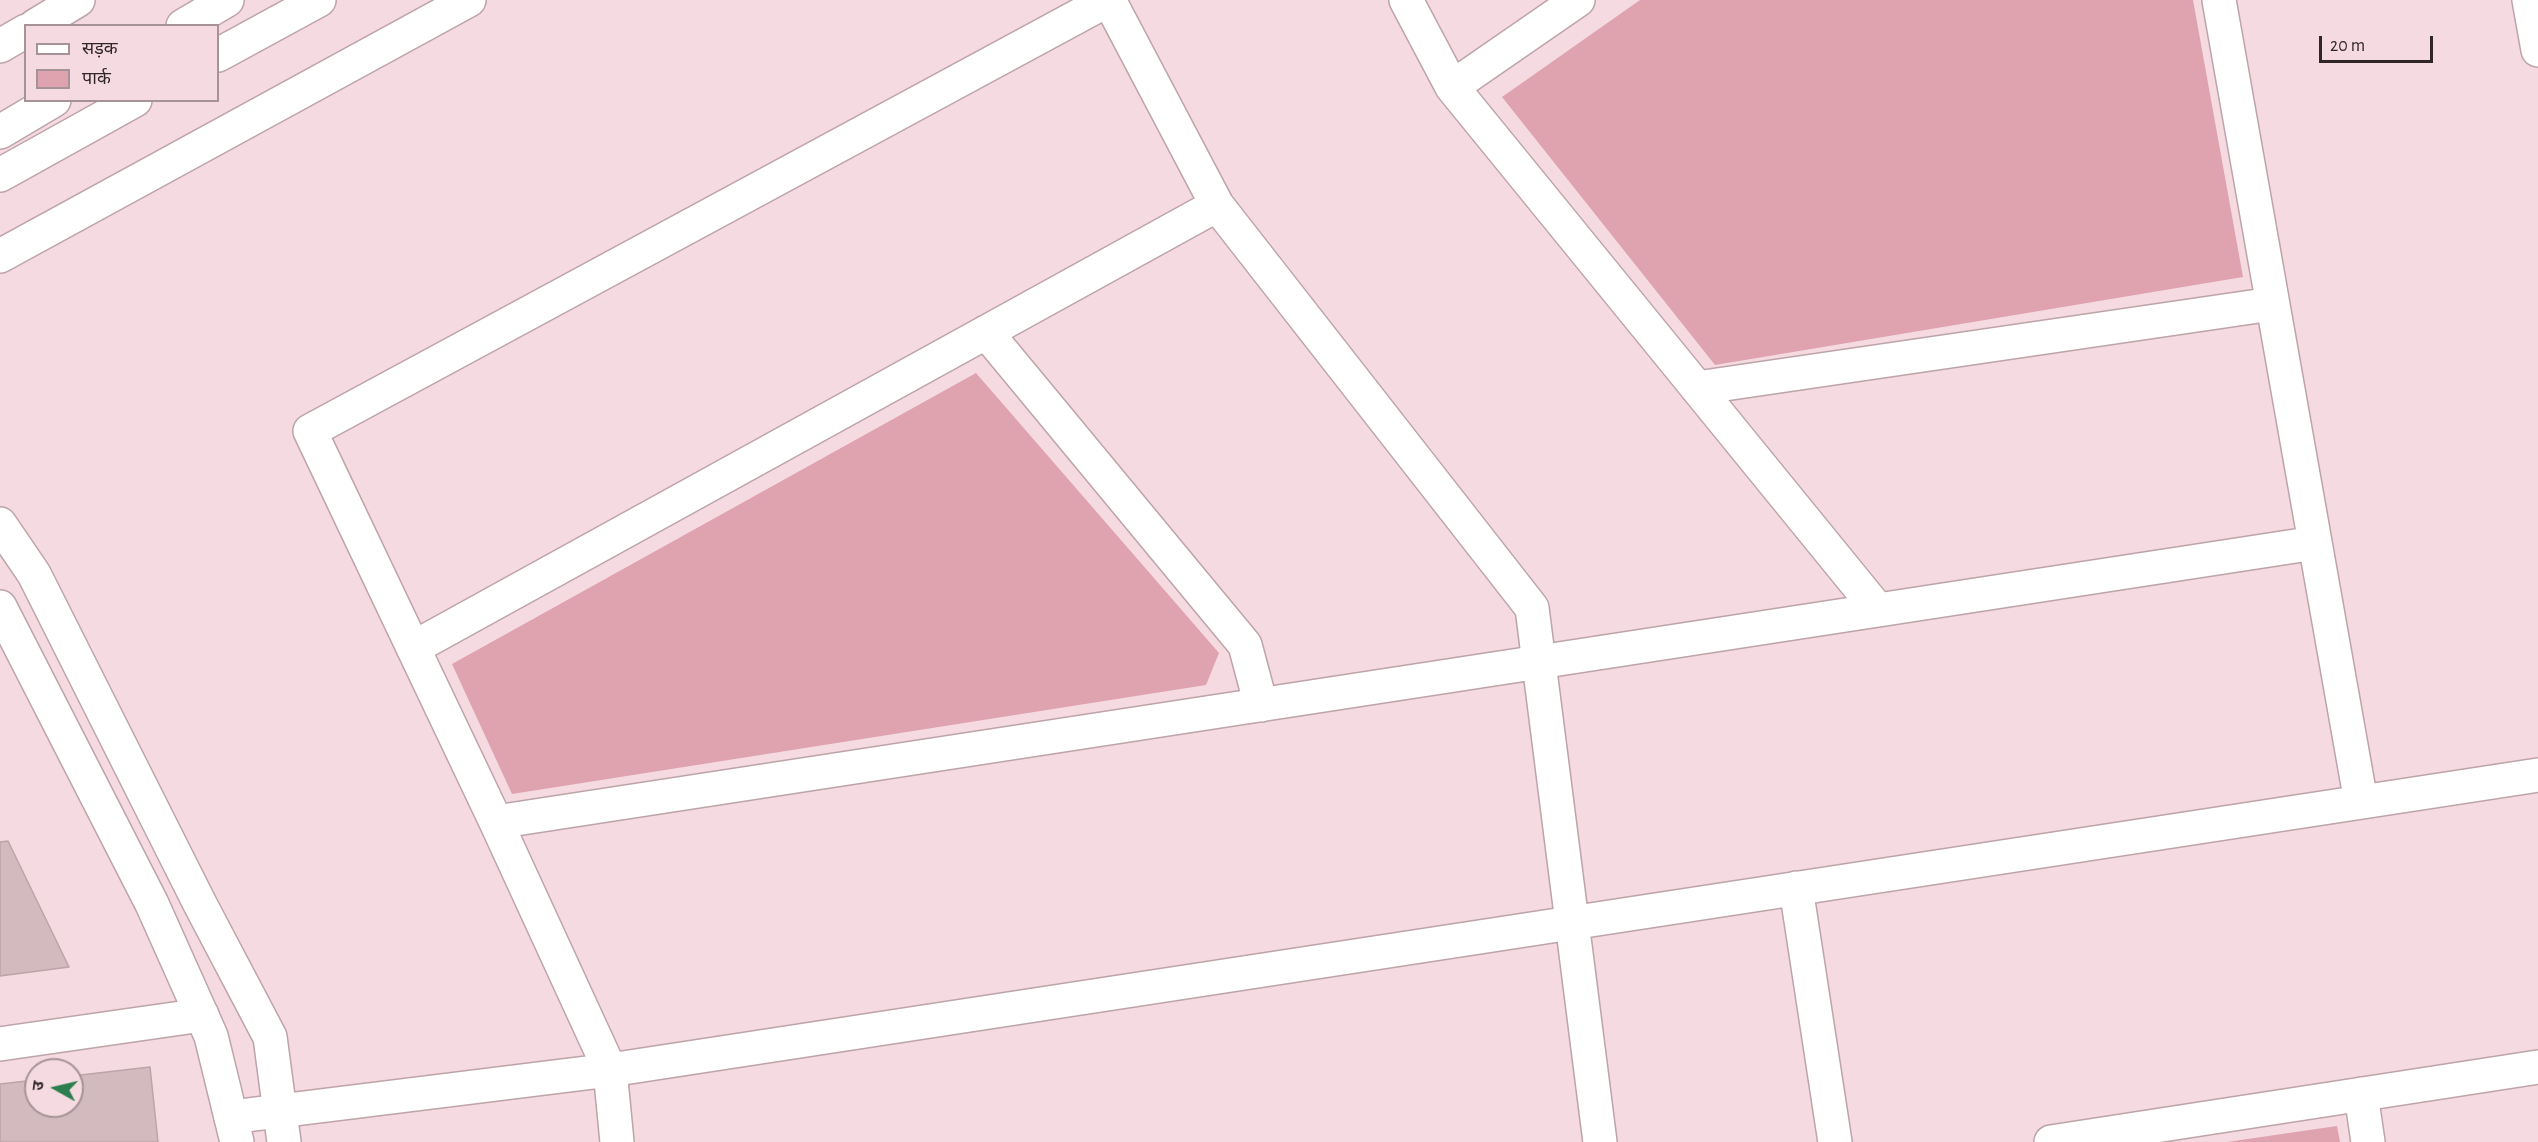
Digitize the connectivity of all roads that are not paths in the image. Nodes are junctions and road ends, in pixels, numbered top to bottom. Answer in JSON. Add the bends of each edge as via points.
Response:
{"nodes":[{"id":1,"x":78,"y":0,"type":"edge"},
{"id":2,"x":227,"y":0,"type":"edge"},
{"id":3,"x":319,"y":0,"type":"edge"},
{"id":4,"x":469,"y":0,"type":"edge"},
{"id":5,"x":1109,"y":0,"type":"edge"},
{"id":6,"x":1406,"y":0,"type":"edge"},
{"id":7,"x":1578,"y":0,"type":"edge"},
{"id":8,"x":2218,"y":0,"type":"edge"},
{"id":9,"x":2529,"y":0,"type":"edge"},
{"id":10,"x":38,"y":24,"type":"edge"},
{"id":11,"x":186,"y":24,"type":"edge"},
{"id":12,"x":24,"y":32,"type":"edge"},
{"id":13,"x":0,"y":46,"type":"edge"},
{"id":14,"x":2538,"y":50,"type":"edge"},
{"id":15,"x":219,"y":54,"type":"edge"},
{"id":16,"x":1452,"y":87,"type":"junction"},
{"id":17,"x":51,"y":102,"type":"edge"},
{"id":18,"x":131,"y":102,"type":"edge"},
{"id":19,"x":0,"y":132,"type":"edge"},
{"id":20,"x":0,"y":175,"type":"edge"},
{"id":21,"x":1217,"y":205,"type":"junction"},
{"id":22,"x":0,"y":256,"type":"edge"},
{"id":23,"x":2272,"y":304,"type":"junction"},
{"id":24,"x":986,"y":332,"type":"junction"},
{"id":25,"x":1697,"y":388,"type":"junction"},
{"id":26,"x":0,"y":524,"type":"edge"},
{"id":27,"x":2315,"y":543,"type":"junction"},
{"id":28,"x":0,"y":607,"type":"edge"},
{"id":29,"x":1878,"y":610,"type":"junction"},
{"id":30,"x":413,"y":648,"type":"junction"},
{"id":31,"x":1539,"y":663,"type":"junction"},
{"id":32,"x":1261,"y":705,"type":"junction"},
{"id":33,"x":2538,"y":775,"type":"edge"},
{"id":34,"x":2361,"y":801,"type":"junction"},
{"id":35,"x":496,"y":822,"type":"junction"},
{"id":36,"x":1796,"y":888,"type":"junction"},
{"id":37,"x":1572,"y":922,"type":"junction"},
{"id":38,"x":202,"y":1015,"type":"junction"},
{"id":39,"x":0,"y":1044,"type":"edge"},
{"id":40,"x":2538,"y":1067,"type":"edge"},
{"id":41,"x":610,"y":1070,"type":"junction"},
{"id":42,"x":2361,"y":1094,"type":"junction"},
{"id":43,"x":280,"y":1110,"type":"junction"},
{"id":44,"x":234,"y":1130,"type":"edge"},
{"id":45,"x":284,"y":1142,"type":"edge"},
{"id":46,"x":617,"y":1142,"type":"edge"},
{"id":47,"x":1600,"y":1142,"type":"edge"},
{"id":48,"x":1835,"y":1142,"type":"edge"},
{"id":49,"x":2051,"y":1142,"type":"edge"},
{"id":50,"x":2368,"y":1142,"type":"edge"}],
"edges":[{"from":1,"to":10,"type":"street"},
{"from":2,"to":11,"type":"street"},
{"from":3,"to":15,"type":"street"},
{"from":4,"to":22,"type":"street"},
{"from":5,"to":21,"type":"street"},
{"from":5,"to":30,"type":"street","via":[[310,431]]},
{"from":6,"to":16,"type":"street"},
{"from":7,"to":16,"type":"street"},
{"from":8,"to":23,"type":"street"},
{"from":9,"to":14,"type":"street"},
{"from":12,"to":13,"type":"street"},
{"from":16,"to":25,"type":"street"},
{"from":17,"to":19,"type":"street"},
{"from":18,"to":20,"type":"street"},
{"from":21,"to":24,"type":"street"},
{"from":21,"to":31,"type":"street","via":[[1532,608]]},
{"from":23,"to":25,"type":"street"},
{"from":23,"to":27,"type":"street"},
{"from":24,"to":30,"type":"street"},
{"from":24,"to":32,"type":"street","via":[[1245,645]]},
{"from":25,"to":29,"type":"street"},
{"from":26,"to":43,"type":"street","via":[[34,574],[270,1037]]},
{"from":27,"to":29,"type":"street"},
{"from":27,"to":34,"type":"street"},
{"from":28,"to":38,"type":"street","via":[[152,904]]},
{"from":29,"to":31,"type":"street"},
{"from":30,"to":35,"type":"street"},
{"from":31,"to":32,"type":"street"},
{"from":31,"to":37,"type":"street"},
{"from":32,"to":35,"type":"street"},
{"from":33,"to":34,"type":"street"},
{"from":34,"to":36,"type":"street"},
{"from":35,"to":41,"type":"street"},
{"from":36,"to":37,"type":"street"},
{"from":36,"to":48,"type":"street"},
{"from":37,"to":41,"type":"street"},
{"from":37,"to":47,"type":"street"},
{"from":38,"to":39,"type":"street"},
{"from":38,"to":44,"type":"street","via":[[211,1036]]},
{"from":40,"to":42,"type":"street"},
{"from":41,"to":43,"type":"street"},
{"from":41,"to":46,"type":"street"},
{"from":42,"to":49,"type":"street"},
{"from":42,"to":50,"type":"street"},
{"from":43,"to":44,"type":"street"},
{"from":43,"to":45,"type":"street"}]}
